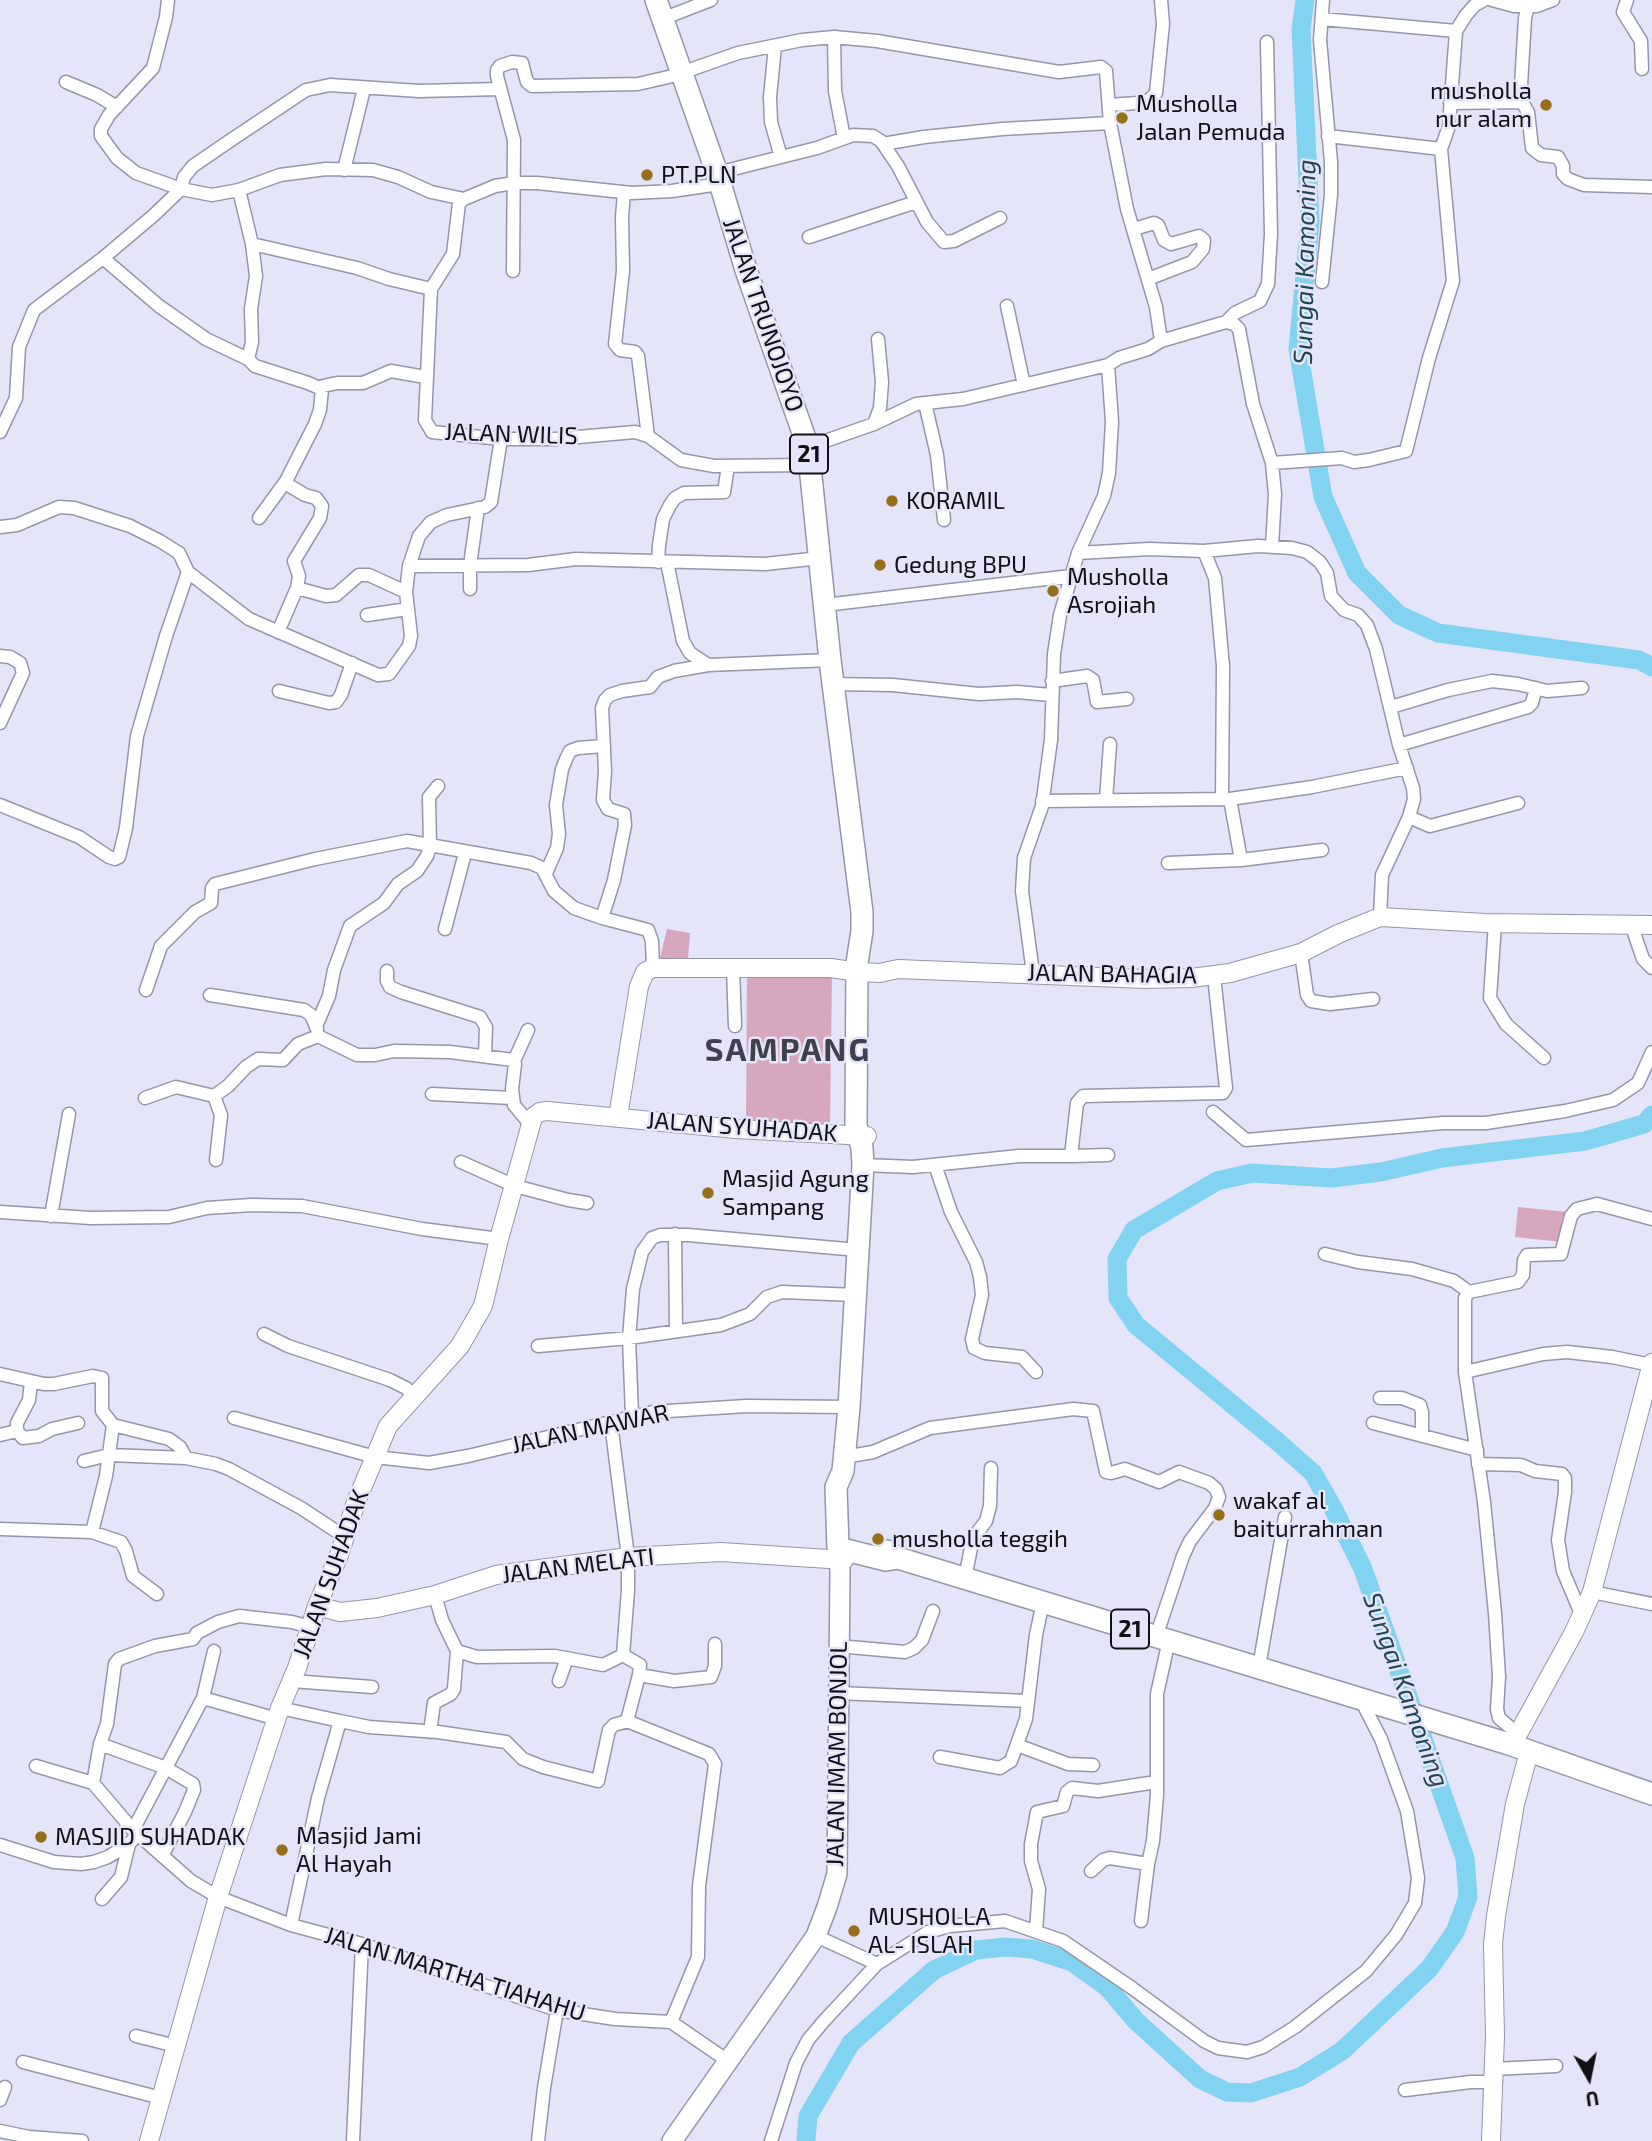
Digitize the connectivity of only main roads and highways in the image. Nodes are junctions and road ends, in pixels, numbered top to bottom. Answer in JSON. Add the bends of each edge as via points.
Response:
{"nodes":[{"id":1,"x":659,"y":9,"type":"edge"},
{"id":2,"x":844,"y":1552,"type":"junction"},
{"id":3,"x":1652,"y":1794,"type":"edge"},
{"id":4,"x":672,"y":2141,"type":"edge"}],
"edges":[{"from":1,"to":2,"type":"highway","name":"JALAN TRUNOJOYO","number":"21","via":[[809,456],[860,892],[870,1126],[862,1146],[849,1406],[844,1464],[836,1487]]},
{"from":2,"to":3,"type":"highway","number":"21","via":[[890,1552],[1439,1723],[1517,1742]]},
{"from":2,"to":4,"type":"main road","name":"JALAN IMAM BONJOL","via":[[838,1646],[837,1874],[816,1936]]}]}
